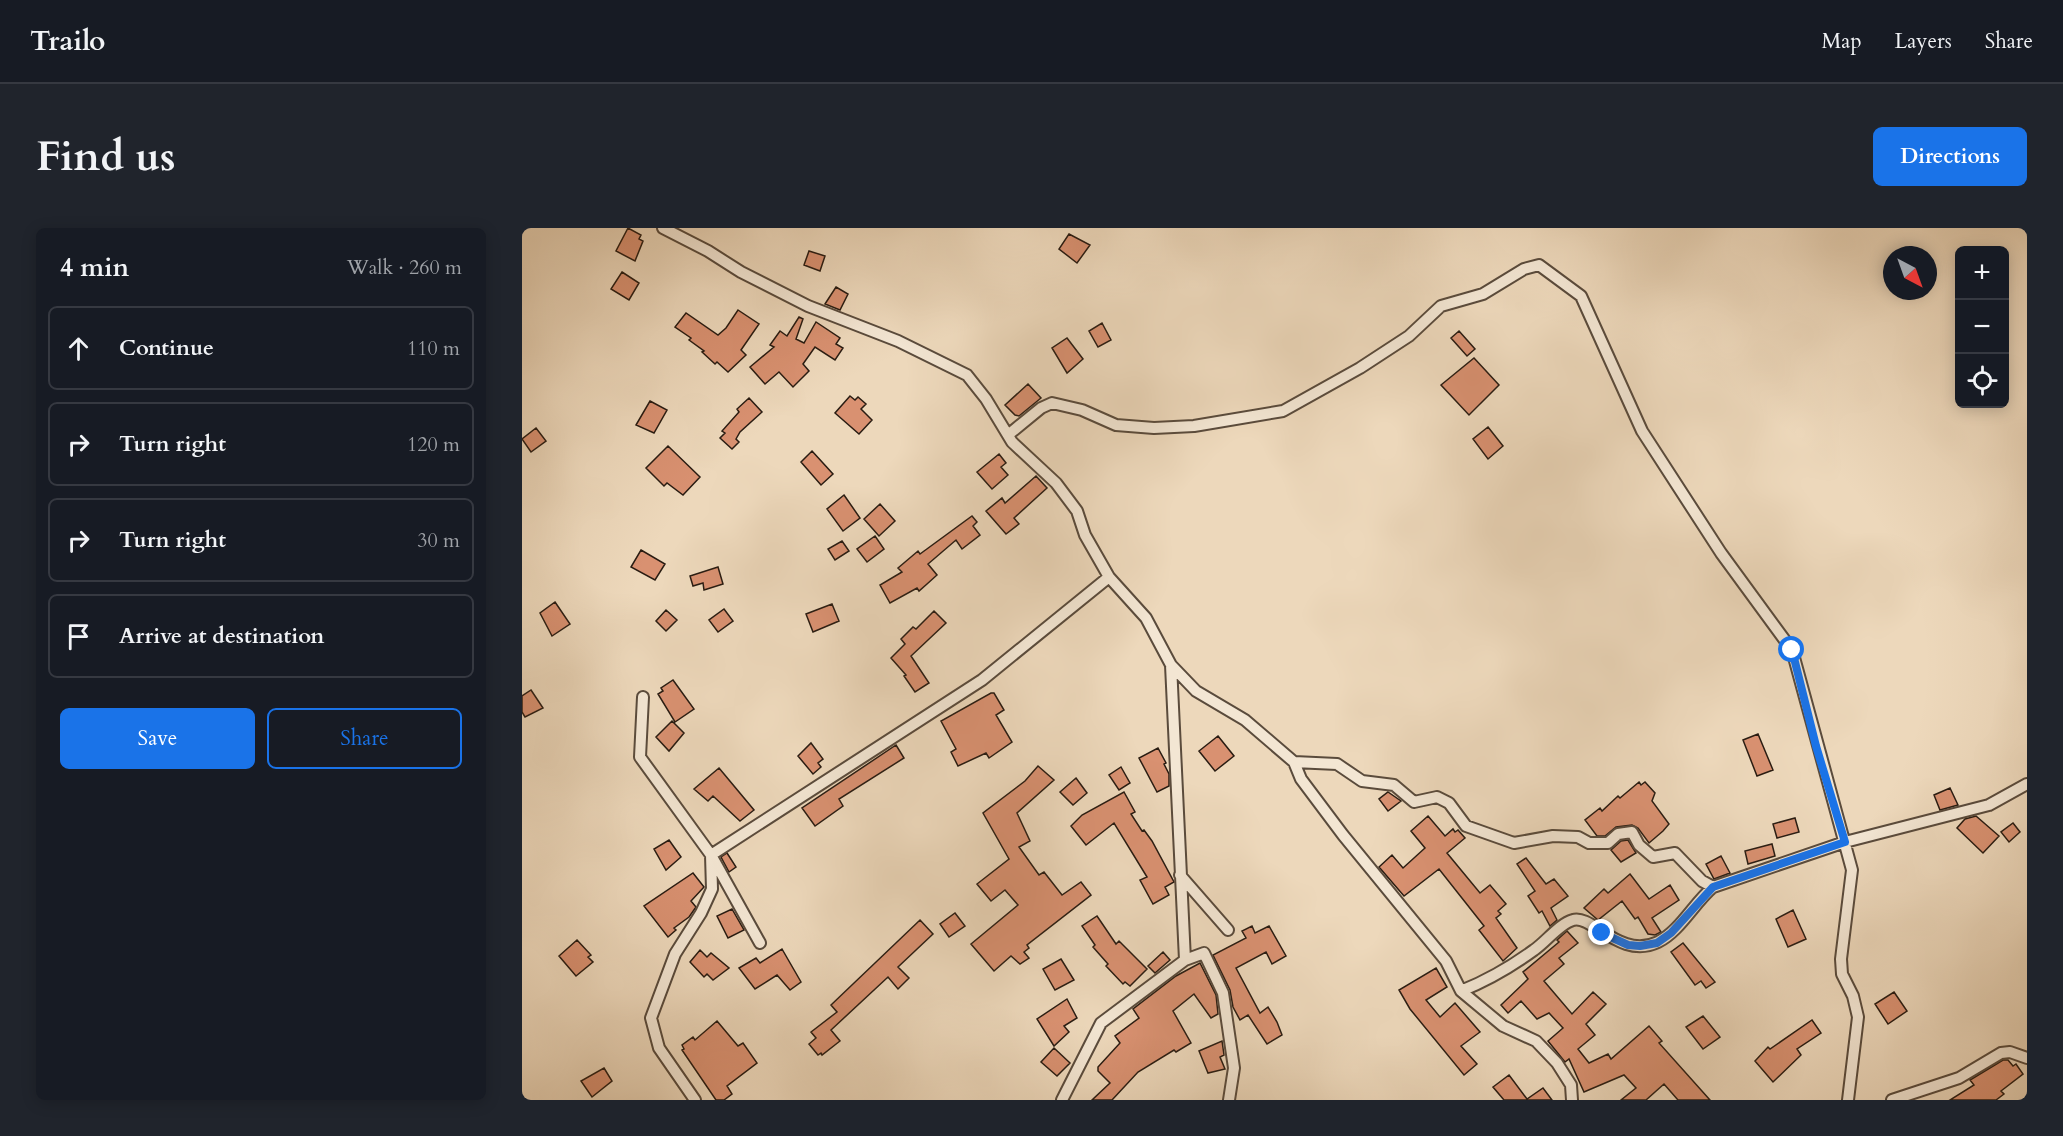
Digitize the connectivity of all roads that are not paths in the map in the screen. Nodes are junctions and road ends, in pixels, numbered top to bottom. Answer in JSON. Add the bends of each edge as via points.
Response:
{"nodes":[{"id":1,"x":663,"y":228,"type":"edge"},
{"id":2,"x":1008,"y":435,"type":"junction"},
{"id":3,"x":1109,"y":577,"type":"junction"},
{"id":4,"x":1171,"y":665,"type":"junction"},
{"id":5,"x":643,"y":697,"type":"dead end"},
{"id":6,"x":1294,"y":762,"type":"junction"},
{"id":7,"x":2027,"y":784,"type":"edge"},
{"id":8,"x":1845,"y":842,"type":"junction"},
{"id":9,"x":711,"y":855,"type":"junction"},
{"id":10,"x":1180,"y":875,"type":"junction"},
{"id":11,"x":1713,"y":887,"type":"junction"},
{"id":12,"x":1228,"y":930,"type":"dead end"},
{"id":13,"x":760,"y":943,"type":"dead end"},
{"id":14,"x":1185,"y":960,"type":"junction"},
{"id":15,"x":1461,"y":991,"type":"junction"},
{"id":16,"x":2027,"y":1058,"type":"edge"},
{"id":17,"x":695,"y":1100,"type":"edge"},
{"id":18,"x":1062,"y":1100,"type":"edge"},
{"id":19,"x":1229,"y":1100,"type":"edge"},
{"id":20,"x":1572,"y":1100,"type":"edge"},
{"id":21,"x":1848,"y":1100,"type":"edge"},
{"id":22,"x":1892,"y":1100,"type":"edge"}],
"edges":[{"from":1,"to":2,"type":"street","via":[[808,306],[898,340],[968,375]]},
{"from":2,"to":3,"type":"street","via":[[1056,483],[1077,511],[1085,535]]},
{"from":2,"to":8,"type":"street","via":[[1052,402],[1116,425],[1154,428],[1194,426],[1283,411],[1409,336],[1441,306],[1483,294],[1524,269],[1539,265],[1581,296],[1642,431],[1721,553],[1792,650]]},
{"from":3,"to":4,"type":"street","via":[[1146,618]]},
{"from":3,"to":9,"type":"street","via":[[982,680]]},
{"from":4,"to":6,"type":"street","via":[[1196,691],[1245,720]]},
{"from":4,"to":10,"type":"street"},
{"from":5,"to":9,"type":"street","via":[[640,757]]},
{"from":6,"to":11,"type":"street","via":[[1337,764],[1362,781],[1394,786],[1414,802],[1437,797],[1449,803],[1466,826],[1514,843],[1553,836],[1608,843],[1618,834],[1632,832],[1653,858],[1675,853]]},
{"from":6,"to":15,"type":"street","via":[[1301,779],[1343,835],[1446,961]]},
{"from":7,"to":8,"type":"street","via":[[1989,805]]},
{"from":8,"to":11,"type":"street"},
{"from":8,"to":21,"type":"street","via":[[1852,870],[1842,974],[1858,1017]]},
{"from":9,"to":13,"type":"street"},
{"from":9,"to":17,"type":"street","via":[[712,889],[675,954],[651,1018],[659,1048]]},
{"from":10,"to":12,"type":"street"},
{"from":10,"to":14,"type":"street"},
{"from":11,"to":15,"type":"street","via":[[1657,943],[1628,945],[1576,918],[1530,953]]},
{"from":14,"to":18,"type":"street","via":[[1101,1023]]},
{"from":14,"to":19,"type":"street","via":[[1204,953],[1223,993],[1234,1068]]},
{"from":15,"to":20,"type":"street","via":[[1503,1026],[1536,1041],[1571,1085]]},
{"from":16,"to":22,"type":"street","via":[[2001,1053],[1959,1078]]}]}
